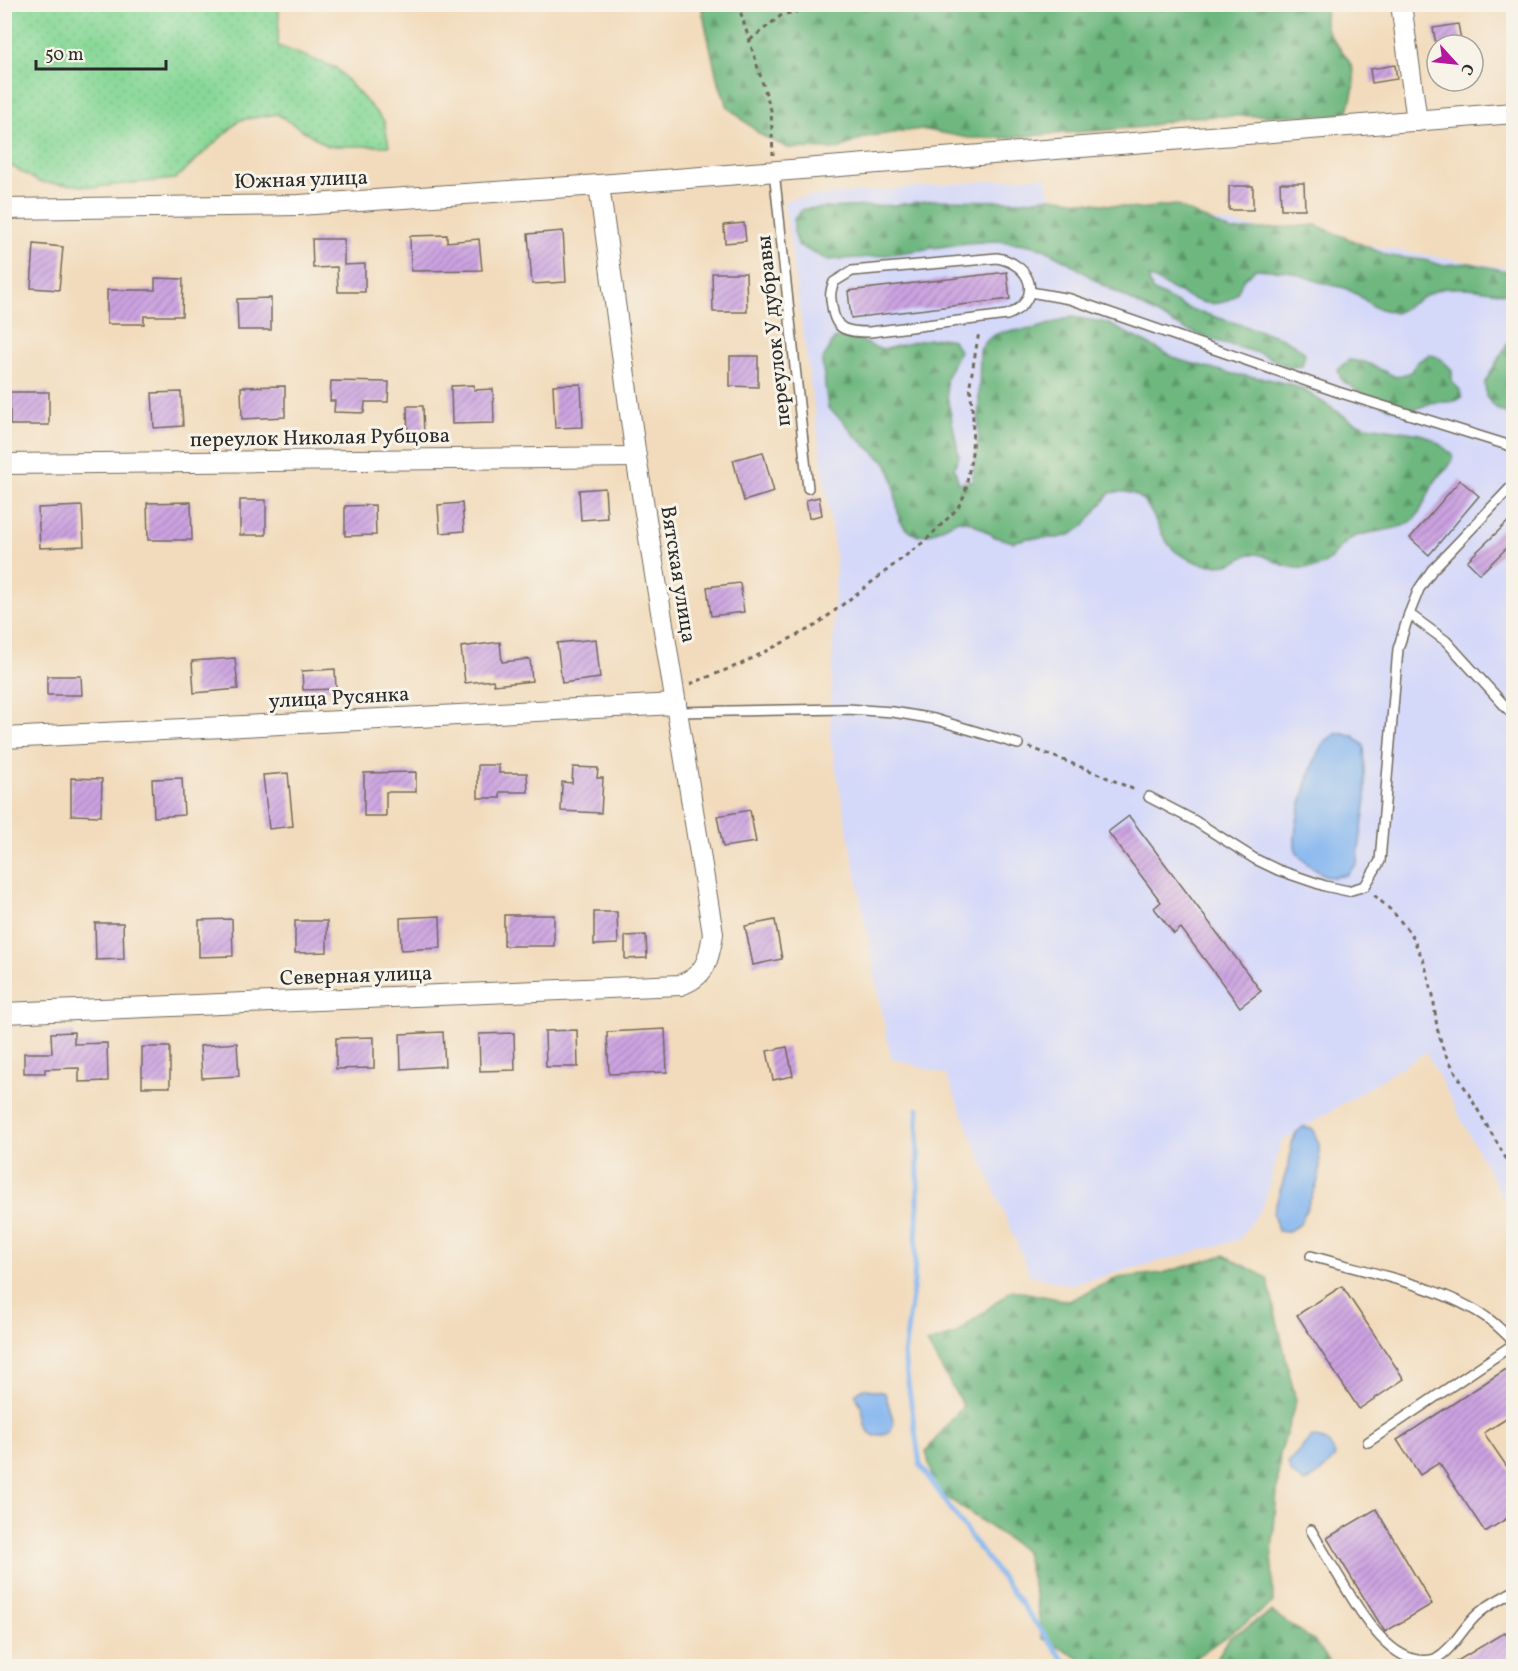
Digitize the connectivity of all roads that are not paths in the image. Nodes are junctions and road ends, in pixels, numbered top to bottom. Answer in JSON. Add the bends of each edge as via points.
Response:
{"nodes":[{"id":1,"x":1401,"y":4,"type":"edge"},
{"id":2,"x":1514,"y":113,"type":"edge"},
{"id":3,"x":1417,"y":121,"type":"junction"},
{"id":4,"x":774,"y":171,"type":"junction"},
{"id":5,"x":599,"y":185,"type":"junction"},
{"id":6,"x":4,"y":208,"type":"edge"},
{"id":7,"x":1030,"y":292,"type":"junction"},
{"id":8,"x":1514,"y":447,"type":"edge"},
{"id":9,"x":636,"y":457,"type":"junction"},
{"id":10,"x":4,"y":464,"type":"edge"},
{"id":11,"x":1514,"y":484,"type":"edge"},
{"id":12,"x":808,"y":488,"type":"dead end"},
{"id":13,"x":1409,"y":614,"type":"junction"},
{"id":14,"x":676,"y":702,"type":"junction"},
{"id":15,"x":1514,"y":716,"type":"edge"},
{"id":16,"x":4,"y":738,"type":"edge"},
{"id":17,"x":1018,"y":744,"type":"road end"},
{"id":18,"x":1149,"y":797,"type":"road end"},
{"id":19,"x":703,"y":970,"type":"joint"},
{"id":20,"x":4,"y":1013,"type":"edge"},
{"id":21,"x":1311,"y":1256,"type":"dead end"},
{"id":22,"x":1514,"y":1343,"type":"edge"},
{"id":23,"x":1368,"y":1442,"type":"dead end"},
{"id":24,"x":1311,"y":1530,"type":"dead end"},
{"id":25,"x":1514,"y":1591,"type":"edge"}],
"edges":[{"from":1,"to":3,"type":"street"},
{"from":2,"to":3,"type":"street","name":"Южная улица"},
{"from":3,"to":4,"type":"street","name":"Южная улица"},
{"from":4,"to":5,"type":"street","name":"Южная улица"},
{"from":4,"to":12,"type":"lane","name":"переулок У дубравы"},
{"from":5,"to":6,"type":"street","name":"Южная улица","via":[[299,205]]},
{"from":5,"to":9,"type":"street","name":"Вятская улица"},
{"from":7,"to":7,"type":"lane","via":[[1026,275],[1018,265],[997,258],[852,271],[834,282],[830,292],[833,319],[852,332],[1007,315],[1027,302]]},
{"from":7,"to":8,"type":"lane","via":[[1070,299],[1338,392]]},
{"from":9,"to":10,"type":"street","name":"переулок Николая Рубцова"},
{"from":9,"to":14,"type":"street","name":"Вятская улица"},
{"from":11,"to":13,"type":"lane","via":[[1432,570]]},
{"from":13,"to":15,"type":"lane","via":[[1446,641]]},
{"from":13,"to":18,"type":"lane","via":[[1398,649],[1380,861],[1365,886],[1348,891],[1278,870]]},
{"from":14,"to":16,"type":"street","name":"улица Русянка"},
{"from":14,"to":17,"type":"lane","via":[[893,712],[934,719]]},
{"from":14,"to":19,"type":"street","name":"Вятская улица","via":[[713,934]]},
{"from":19,"to":20,"type":"street","name":"Северная улица","via":[[692,981],[680,985]]},
{"from":21,"to":22,"type":"lane","via":[[1431,1290],[1490,1320]]},
{"from":22,"to":23,"type":"lane"},
{"from":24,"to":25,"type":"lane","via":[[1373,1632],[1391,1651],[1409,1660],[1422,1663],[1435,1659],[1448,1650],[1478,1613]]}]}
